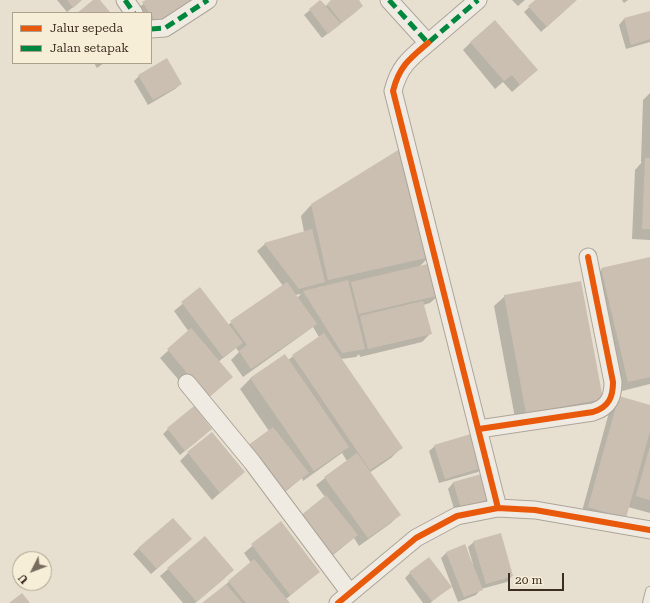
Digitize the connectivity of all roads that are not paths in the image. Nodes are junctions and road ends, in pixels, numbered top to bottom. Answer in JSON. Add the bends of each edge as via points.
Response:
{"nodes":[{"id":1,"x":125,"y":0,"type":"edge"},
{"id":2,"x":208,"y":0,"type":"edge"},
{"id":3,"x":389,"y":0,"type":"edge"},
{"id":4,"x":478,"y":0,"type":"edge"},
{"id":5,"x":133,"y":12,"type":"edge"},
{"id":6,"x":152,"y":29,"type":"edge"},
{"id":7,"x":428,"y":43,"type":"junction"},
{"id":8,"x":588,"y":257,"type":"dead end"},
{"id":9,"x":187,"y":383,"type":"dead end"},
{"id":10,"x":479,"y":429,"type":"junction"},
{"id":11,"x":498,"y":508,"type":"junction"},
{"id":12,"x":650,"y":530,"type":"edge"},
{"id":13,"x":650,"y":591,"type":"edge"},
{"id":14,"x":344,"y":598,"type":"edge"},
{"id":15,"x":647,"y":603,"type":"edge"}],
"edges":[{"from":1,"to":5,"type":"street"},
{"from":2,"to":6,"type":"street","via":[[165,28]]},
{"from":3,"to":7,"type":"street"},
{"from":4,"to":7,"type":"street"},
{"from":7,"to":10,"type":"street","via":[[411,57],[397,76],[393,91]]},
{"from":8,"to":10,"type":"street","via":[[613,382],[613,394],[608,403],[602,410],[593,412]]},
{"from":9,"to":14,"type":"street","via":[[252,462]]},
{"from":10,"to":11,"type":"street"},
{"from":11,"to":12,"type":"street","via":[[535,510]]},
{"from":11,"to":14,"type":"street","via":[[457,516],[416,538]]},
{"from":13,"to":15,"type":"lane"}]}
